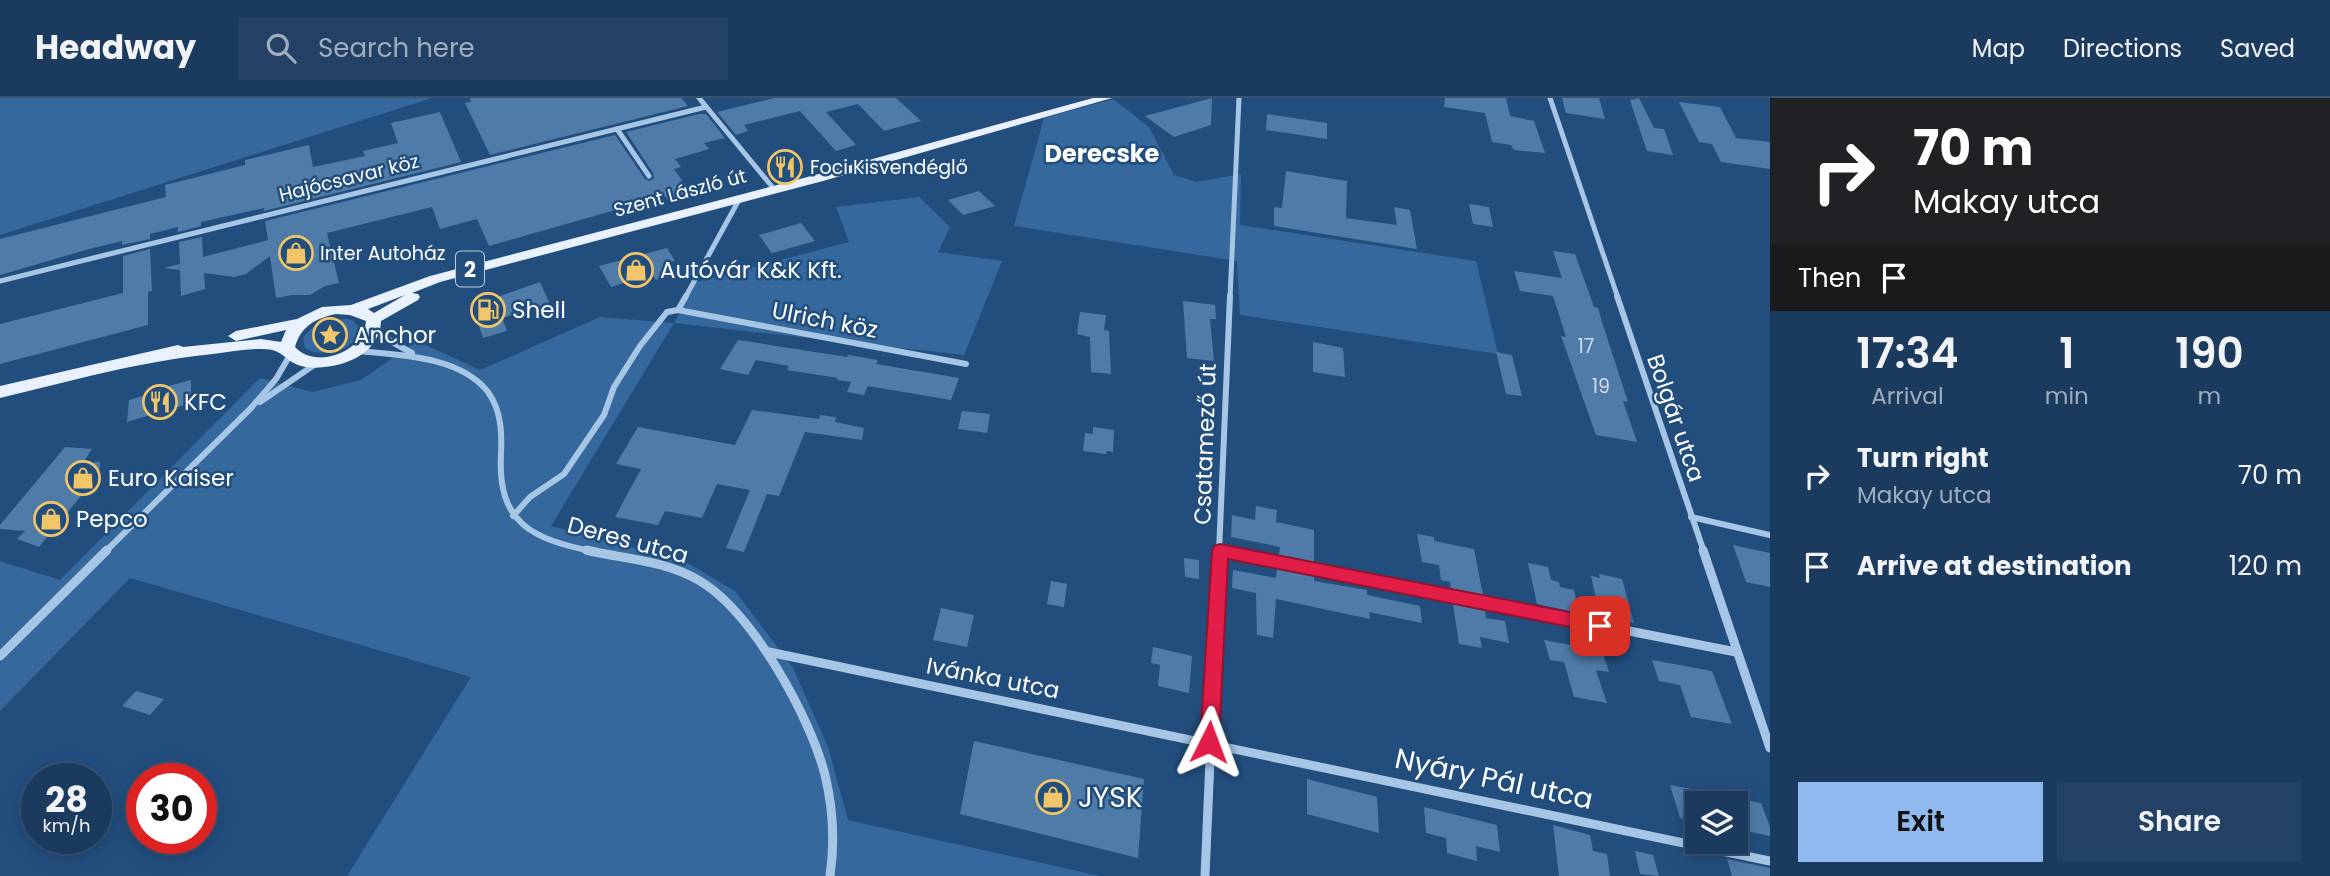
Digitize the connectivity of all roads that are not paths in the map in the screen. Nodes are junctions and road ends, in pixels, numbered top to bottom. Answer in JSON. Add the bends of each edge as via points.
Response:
{"nodes":[{"id":1,"x":699,"y":98,"type":"edge"},
{"id":2,"x":1106,"y":98,"type":"edge"},
{"id":3,"x":1239,"y":98,"type":"edge"},
{"id":4,"x":1550,"y":98,"type":"edge"},
{"id":5,"x":706,"y":107,"type":"junction"},
{"id":6,"x":617,"y":129,"type":"junction"},
{"id":7,"x":649,"y":176,"type":"dead end"},
{"id":8,"x":774,"y":189,"type":"junction"},
{"id":9,"x":740,"y":198,"type":"junction"},
{"id":10,"x":589,"y":239,"type":"junction"},
{"id":11,"x":0,"y":281,"type":"edge"},
{"id":12,"x":355,"y":309,"type":"junction"},
{"id":13,"x":678,"y":310,"type":"junction"},
{"id":14,"x":304,"y":321,"type":"junction"},
{"id":15,"x":375,"y":322,"type":"junction"},
{"id":16,"x":289,"y":351,"type":"junction"},
{"id":17,"x":358,"y":351,"type":"junction"},
{"id":18,"x":169,"y":353,"type":"junction"},
{"id":19,"x":416,"y":355,"type":"junction"},
{"id":20,"x":317,"y":363,"type":"junction"},
{"id":21,"x":966,"y":364,"type":"dead end"},
{"id":22,"x":0,"y":393,"type":"edge"},
{"id":23,"x":251,"y":408,"type":"junction"},
{"id":24,"x":513,"y":516,"type":"junction"},
{"id":25,"x":1691,"y":517,"type":"junction"},
{"id":26,"x":1770,"y":535,"type":"edge"},
{"id":27,"x":1220,"y":551,"type":"junction"},
{"id":28,"x":769,"y":652,"type":"junction"},
{"id":29,"x":1736,"y":652,"type":"junction"},
{"id":30,"x":0,"y":656,"type":"edge"},
{"id":31,"x":1209,"y":742,"type":"junction"},
{"id":32,"x":1770,"y":748,"type":"edge"},
{"id":33,"x":1770,"y":861,"type":"edge"},
{"id":34,"x":830,"y":876,"type":"edge"},
{"id":35,"x":1205,"y":876,"type":"edge"}],
"edges":[{"from":1,"to":5,"type":"street"},
{"from":2,"to":8,"type":"main road","name":"Szent László út","number":"2"},
{"from":3,"to":27,"type":"street","name":"Csatamező út"},
{"from":4,"to":25,"type":"street","name":"Bolgár utca"},
{"from":5,"to":6,"type":"street","name":"Hajócsavar köz"},
{"from":5,"to":8,"type":"street"},
{"from":6,"to":7,"type":"street"},
{"from":6,"to":11,"type":"street","name":"Hajócsavar köz"},
{"from":8,"to":9,"type":"main road","name":"Szent László út","number":"2"},
{"from":9,"to":10,"type":"main road","name":"Szent László út","number":"2"},
{"from":9,"to":13,"type":"street"},
{"from":10,"to":12,"type":"main road","number":"2","via":[[435,279]]},
{"from":10,"to":15,"type":"main road","number":"2","via":[[432,288]]},
{"from":12,"to":14,"type":"main road","number":"2","via":[[329,311]]},
{"from":12,"to":15,"type":"main road"},
{"from":13,"to":21,"type":"street","name":"Ulrich köz"},
{"from":13,"to":24,"type":"street","via":[[667,312],[640,346],[614,387],[604,415],[564,474],[530,497]]},
{"from":14,"to":16,"type":"main road","via":[[288,339]]},
{"from":14,"to":18,"type":"main road","number":"2"},
{"from":15,"to":17,"type":"main road","number":"2","via":[[374,334]]},
{"from":15,"to":19,"type":"street","via":[[383,337]]},
{"from":16,"to":18,"type":"main road","number":"2","via":[[261,344]]},
{"from":16,"to":20,"type":"main road","number":"2","via":[[305,362]]},
{"from":16,"to":23,"type":"street","via":[[276,379]]},
{"from":17,"to":19,"type":"street"},
{"from":17,"to":20,"type":"main road"},
{"from":18,"to":22,"type":"main road","number":"2"},
{"from":19,"to":24,"type":"street","via":[[476,379],[488,389],[502,433],[501,485]]},
{"from":20,"to":23,"type":"street"},
{"from":23,"to":30,"type":"street"},
{"from":24,"to":28,"type":"street","name":"Deres utca","via":[[534,533],[572,547],[676,569],[694,578],[729,603]]},
{"from":25,"to":26,"type":"street"},
{"from":25,"to":29,"type":"street","name":"Bolgár utca"},
{"from":27,"to":29,"type":"street"},
{"from":27,"to":31,"type":"street","name":"Csatamező út"},
{"from":28,"to":31,"type":"street","name":"Ivánka utca"},
{"from":28,"to":34,"type":"street","name":"Deres utca","via":[[825,775],[834,856]]},
{"from":29,"to":32,"type":"street","name":"Bolgár utca"},
{"from":31,"to":33,"type":"street","name":"Nyáry Pál utca"},
{"from":31,"to":35,"type":"street","name":"Csatamező út"}]}
